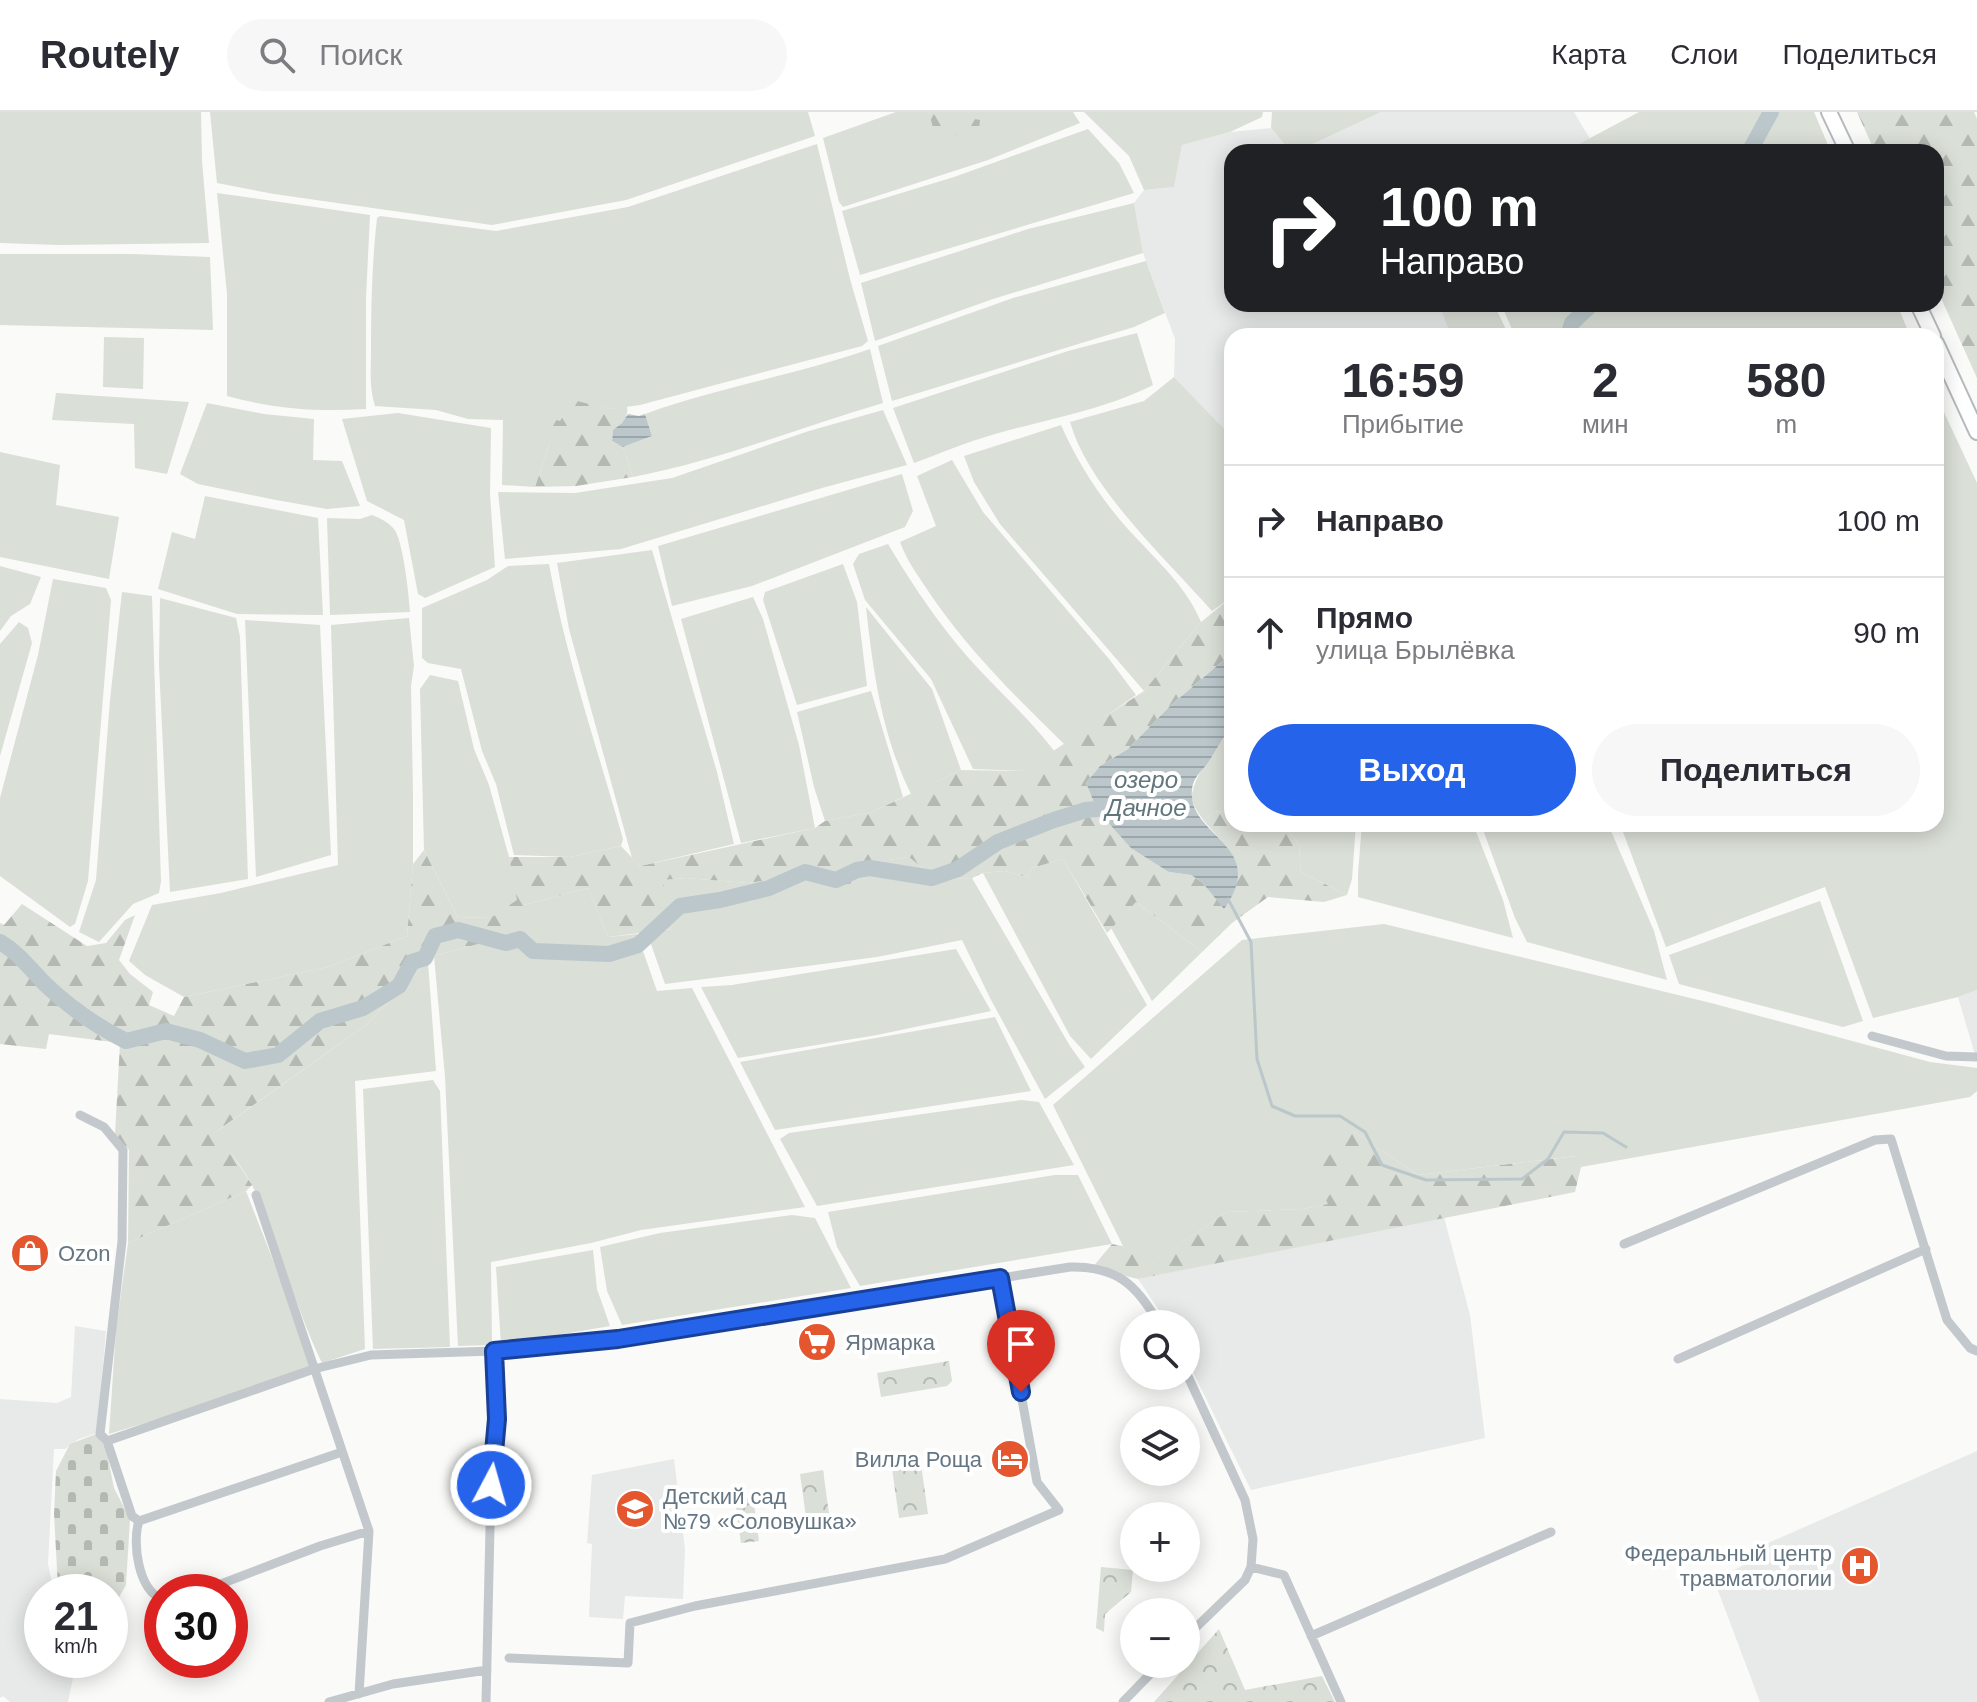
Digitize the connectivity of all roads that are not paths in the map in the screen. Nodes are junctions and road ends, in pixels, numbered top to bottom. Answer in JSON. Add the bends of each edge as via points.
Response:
{"nodes":[{"id":1,"x":1829,"y":112,"type":"edge"},
{"id":2,"x":1844,"y":144,"type":"edge"},
{"id":3,"x":1944,"y":360,"type":"edge"},
{"id":4,"x":1977,"y":432,"type":"edge"},
{"id":5,"x":1872,"y":1036,"type":"dead end"},
{"id":6,"x":1977,"y":1057,"type":"edge"},
{"id":7,"x":80,"y":1115,"type":"dead end"},
{"id":8,"x":256,"y":1195,"type":"dead end"},
{"id":9,"x":1624,"y":1244,"type":"dead end"},
{"id":10,"x":1926,"y":1249,"type":"junction"},
{"id":11,"x":1000,"y":1278,"type":"junction"},
{"id":12,"x":1151,"y":1310,"type":"edge"},
{"id":13,"x":494,"y":1351,"type":"junction"},
{"id":14,"x":1977,"y":1351,"type":"edge"},
{"id":15,"x":1678,"y":1359,"type":"dead end"},
{"id":16,"x":314,"y":1369,"type":"junction"},
{"id":17,"x":1194,"y":1390,"type":"edge"},
{"id":18,"x":107,"y":1441,"type":"junction"},
{"id":19,"x":342,"y":1452,"type":"junction"},
{"id":20,"x":139,"y":1521,"type":"junction"},
{"id":21,"x":369,"y":1531,"type":"junction"},
{"id":22,"x":1551,"y":1532,"type":"dead end"},
{"id":23,"x":1251,"y":1567,"type":"junction"},
{"id":24,"x":247,"y":1574,"type":"edge"},
{"id":25,"x":144,"y":1582,"type":"edge"},
{"id":26,"x":1200,"y":1623,"type":"edge"},
{"id":27,"x":1311,"y":1636,"type":"junction"},
{"id":28,"x":509,"y":1658,"type":"dead end"},
{"id":29,"x":487,"y":1670,"type":"junction"},
{"id":30,"x":1146,"y":1678,"type":"edge"},
{"id":31,"x":359,"y":1694,"type":"junction"},
{"id":32,"x":329,"y":1702,"type":"edge"},
{"id":33,"x":486,"y":1702,"type":"edge"},
{"id":34,"x":1123,"y":1702,"type":"edge"},
{"id":35,"x":1341,"y":1702,"type":"edge"}],
"edges":[{"from":1,"to":2,"type":"main road"},
{"from":3,"to":4,"type":"main road"},
{"from":5,"to":6,"type":"street","via":[[1946,1056]]},
{"from":7,"to":18,"type":"street","via":[[104,1127],[123,1150],[122,1241],[100,1434]]},
{"from":8,"to":16,"type":"street"},
{"from":9,"to":10,"type":"street","via":[[1875,1140],[1891,1139]]},
{"from":10,"to":14,"type":"street","via":[[1947,1320]]},
{"from":10,"to":15,"type":"street"},
{"from":11,"to":12,"type":"street","via":[[1090,1267],[1127,1281]]},
{"from":11,"to":13,"type":"street","via":[[614,1340]]},
{"from":11,"to":28,"type":"street","via":[[1037,1482],[1059,1510],[945,1559],[630,1623],[628,1663]]},
{"from":13,"to":16,"type":"street","via":[[371,1355]]},
{"from":13,"to":29,"type":"street","via":[[497,1419]]},
{"from":16,"to":18,"type":"street"},
{"from":16,"to":19,"type":"street"},
{"from":17,"to":23,"type":"street","via":[[1245,1500],[1253,1539]]},
{"from":18,"to":20,"type":"street","via":[[132,1516]]},
{"from":19,"to":20,"type":"street"},
{"from":19,"to":21,"type":"street"},
{"from":20,"to":25,"type":"street","via":[[135,1534]]},
{"from":21,"to":24,"type":"street"},
{"from":21,"to":31,"type":"street"},
{"from":22,"to":27,"type":"street"},
{"from":23,"to":26,"type":"street","via":[[1245,1580]]},
{"from":23,"to":27,"type":"street","via":[[1284,1575]]},
{"from":27,"to":35,"type":"street"},
{"from":29,"to":31,"type":"street"},
{"from":29,"to":33,"type":"street"},
{"from":30,"to":34,"type":"street"},
{"from":31,"to":32,"type":"street"}]}
